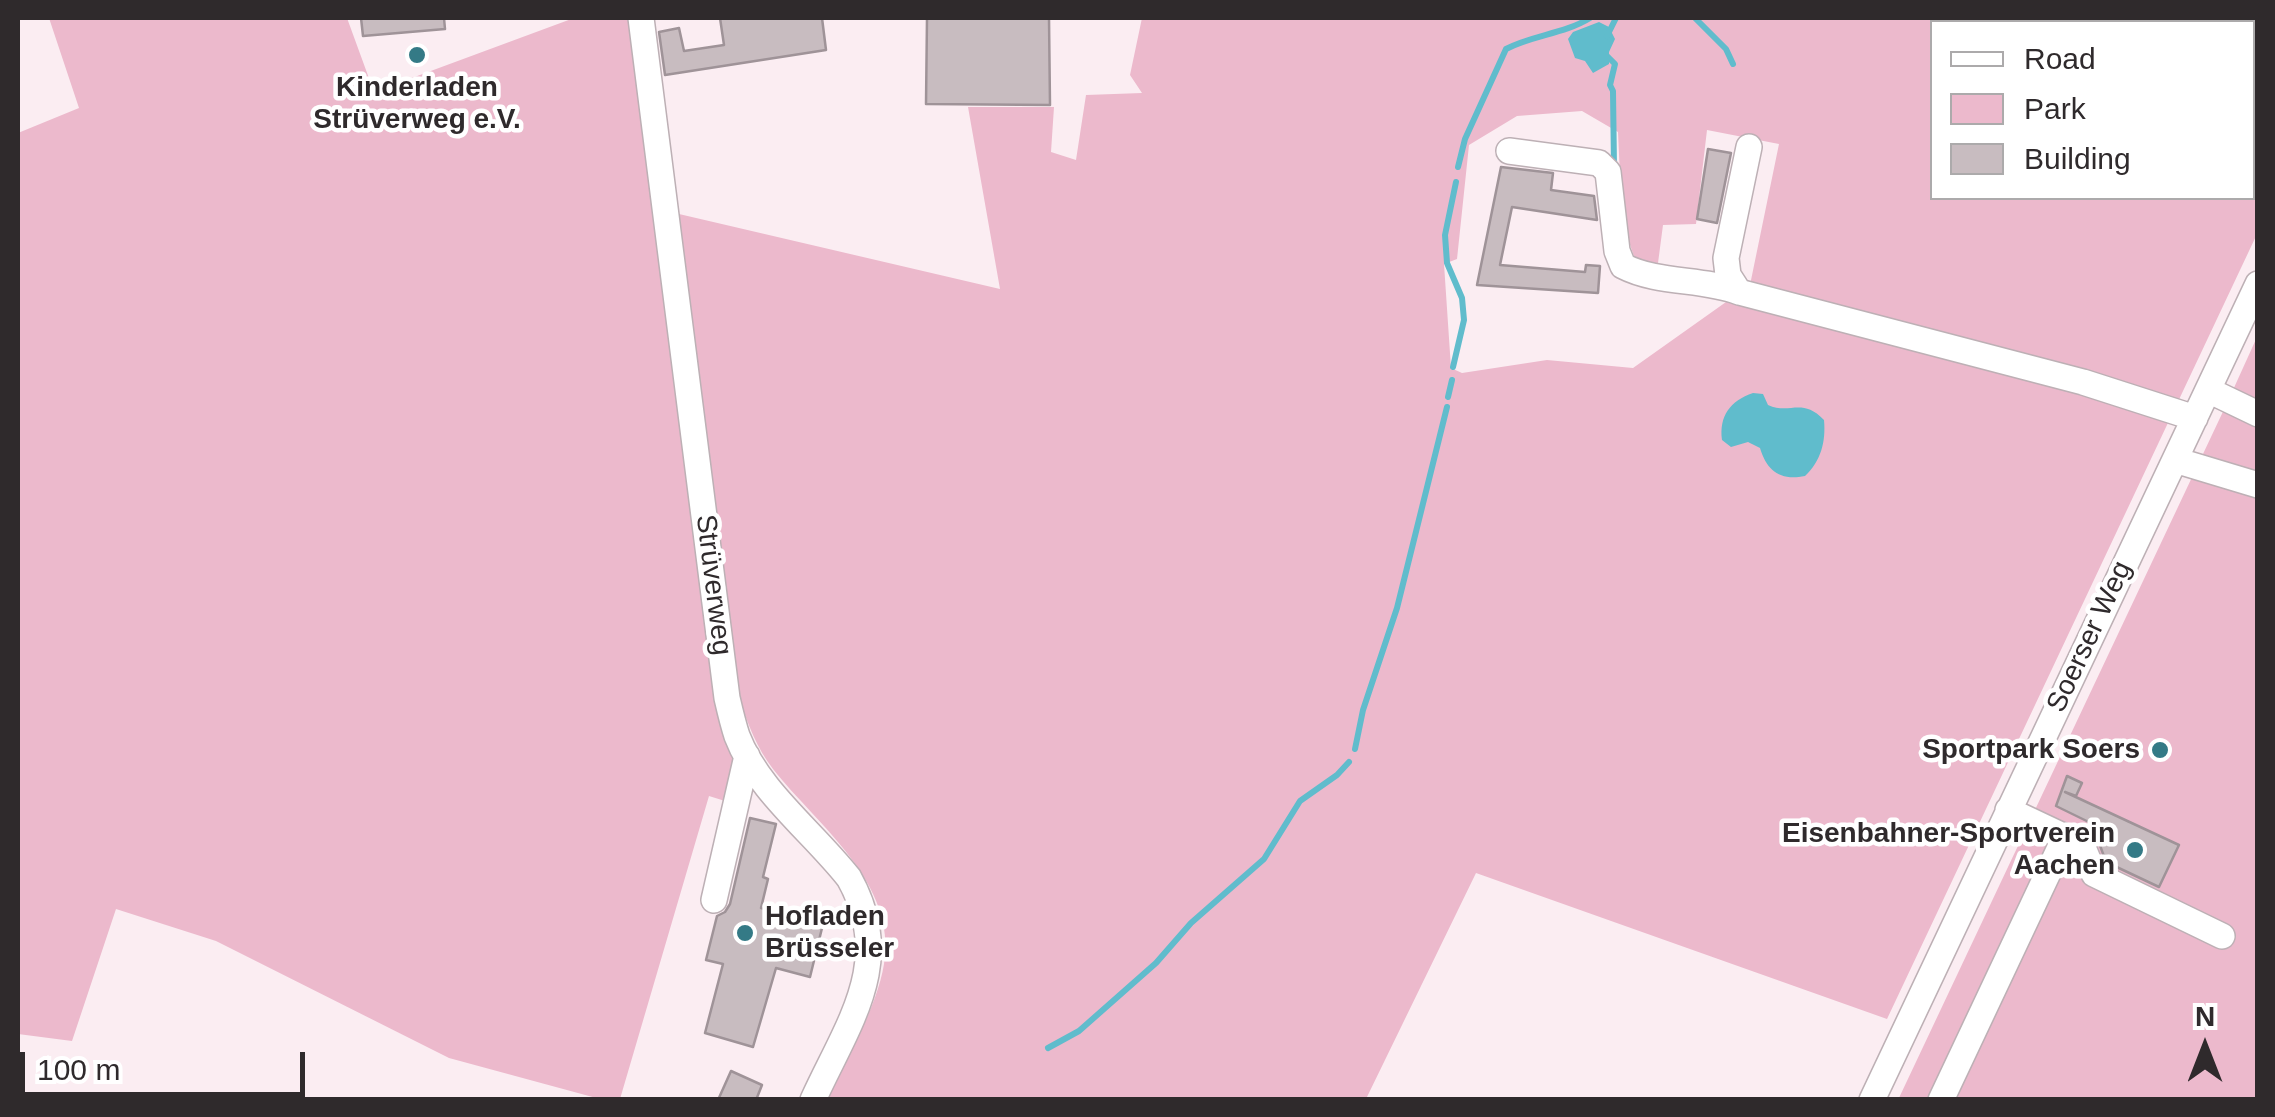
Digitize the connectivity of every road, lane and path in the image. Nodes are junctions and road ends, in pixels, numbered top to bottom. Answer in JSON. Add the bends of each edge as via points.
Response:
{"nodes":[{"id":1,"x":640,"y":18,"type":"edge"},
{"id":2,"x":1749,"y":147,"type":"dead end"},
{"id":3,"x":1509,"y":150,"type":"dead end"},
{"id":4,"x":2258,"y":284,"type":"edge"},
{"id":5,"x":1739,"y":292,"type":"junction"},
{"id":6,"x":2208,"y":390,"type":"junction"},
{"id":7,"x":2258,"y":414,"type":"edge"},
{"id":8,"x":2195,"y":418,"type":"junction"},
{"id":9,"x":2175,"y":460,"type":"junction"},
{"id":10,"x":2258,"y":486,"type":"edge"},
{"id":11,"x":747,"y":756,"type":"junction"},
{"id":12,"x":2008,"y":810,"type":"junction"},
{"id":13,"x":2065,"y":836,"type":"junction"},
{"id":14,"x":714,"y":900,"type":"dead end"},
{"id":15,"x":2222,"y":936,"type":"dead end"},
{"id":16,"x":813,"y":1100,"type":"edge"},
{"id":17,"x":1872,"y":1100,"type":"edge"},
{"id":18,"x":1941,"y":1100,"type":"edge"}],
"edges":[{"from":1,"to":11,"type":"street","name":"Strüverweg","via":[[727,698]]},
{"from":2,"to":5,"type":"street","via":[[1726,258]]},
{"from":3,"to":5,"type":"street","via":[[1599,162],[1608,172],[1623,266]]},
{"from":4,"to":6,"type":"street","name":"Soerser Weg"},
{"from":5,"to":8,"type":"street"},
{"from":6,"to":7,"type":"street"},
{"from":6,"to":8,"type":"street","name":"Soerser Weg"},
{"from":8,"to":9,"type":"street","name":"Soerser Weg"},
{"from":9,"to":10,"type":"street"},
{"from":9,"to":12,"type":"street","name":"Soerser Weg"},
{"from":11,"to":14,"type":"street"},
{"from":11,"to":16,"type":"street","name":"Strüverweg","via":[[849,878],[868,928],[864,989]]},
{"from":12,"to":13,"type":"street"},
{"from":12,"to":17,"type":"street","name":"Soerser Weg"},
{"from":13,"to":15,"type":"street","via":[[2082,845],[2094,874]]},
{"from":13,"to":18,"type":"street"}]}
